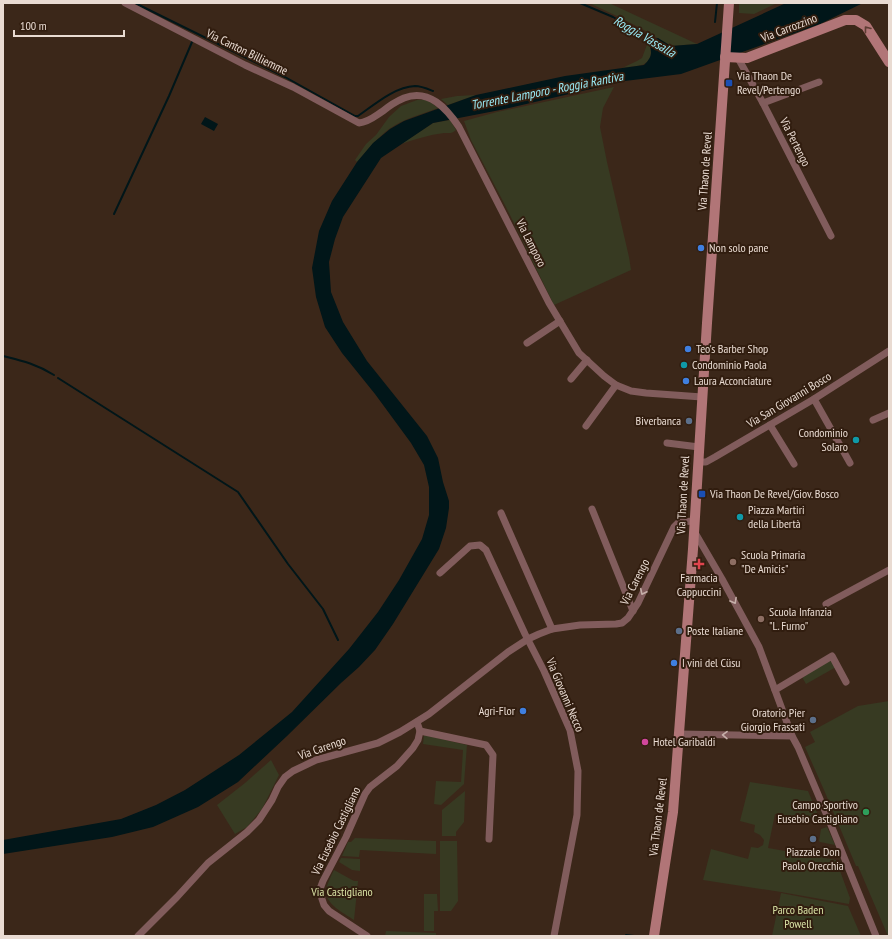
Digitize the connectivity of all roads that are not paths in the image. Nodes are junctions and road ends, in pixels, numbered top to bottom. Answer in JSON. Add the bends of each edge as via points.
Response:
{"nodes":[{"id":1,"x":124,"y":3,"type":"edge"},
{"id":2,"x":729,"y":3,"type":"edge"},
{"id":3,"x":726,"y":56,"type":"junction"},
{"id":4,"x":738,"y":58,"type":"junction"},
{"id":5,"x":889,"y":62,"type":"edge"},
{"id":6,"x":819,"y":82,"type":"dead end"},
{"id":7,"x":763,"y":103,"type":"junction"},
{"id":8,"x":359,"y":123,"type":"joint"},
{"id":9,"x":831,"y":236,"type":"dead end"},
{"id":10,"x":560,"y":321,"type":"junction"},
{"id":11,"x":527,"y":343,"type":"dead end"},
{"id":12,"x":889,"y":351,"type":"edge"},
{"id":13,"x":587,"y":360,"type":"junction"},
{"id":14,"x":571,"y":379,"type":"dead end"},
{"id":15,"x":616,"y":385,"type":"junction"},
{"id":16,"x":702,"y":397,"type":"junction"},
{"id":17,"x":814,"y":399,"type":"junction"},
{"id":18,"x":889,"y":413,"type":"edge"},
{"id":19,"x":873,"y":420,"type":"dead end"},
{"id":20,"x":770,"y":425,"type":"junction"},
{"id":21,"x":586,"y":426,"type":"dead end"},
{"id":22,"x":667,"y":443,"type":"dead end"},
{"id":23,"x":699,"y":447,"type":"junction"},
{"id":24,"x":698,"y":462,"type":"junction"},
{"id":25,"x":850,"y":463,"type":"dead end"},
{"id":26,"x":794,"y":464,"type":"dead end"},
{"id":27,"x":592,"y":509,"type":"dead end"},
{"id":28,"x":501,"y":513,"type":"dead end"},
{"id":29,"x":694,"y":526,"type":"junction"},
{"id":30,"x":889,"y":570,"type":"edge"},
{"id":31,"x":440,"y":573,"type":"dead end"},
{"id":32,"x":826,"y":604,"type":"dead end"},
{"id":33,"x":632,"y":611,"type":"junction"},
{"id":34,"x":552,"y":629,"type":"junction"},
{"id":35,"x":528,"y":639,"type":"junction"},
{"id":36,"x":846,"y":682,"type":"dead end"},
{"id":37,"x":775,"y":690,"type":"junction"},
{"id":38,"x":417,"y":722,"type":"junction"},
{"id":39,"x":420,"y":731,"type":"junction"},
{"id":40,"x":679,"y":734,"type":"junction"},
{"id":41,"x":792,"y":736,"type":"junction"},
{"id":42,"x":489,"y":839,"type":"dead end"},
{"id":43,"x":138,"y":936,"type":"edge"},
{"id":44,"x":367,"y":936,"type":"edge"},
{"id":45,"x":554,"y":936,"type":"edge"},
{"id":46,"x":654,"y":936,"type":"edge"},
{"id":47,"x":876,"y":936,"type":"edge"}],
"edges":[{"from":1,"to":8,"type":"street","name":"Via Canton Billiemme","via":[[293,87]]},
{"from":2,"to":3,"type":"main road","name":"Via Thaon de Revel"},
{"from":3,"to":4,"type":"main road","name":"Via Carrozzino"},
{"from":3,"to":16,"type":"main road","name":"Via Thaon de Revel"},
{"from":5,"to":4,"type":"main road","name":"Via Carrozzino","one_way":true,"via":[[866,26],[856,20],[845,20],[747,58]]},
{"from":4,"to":7,"type":"street","name":"Via Pertengo"},
{"from":6,"to":7,"type":"street"},
{"from":7,"to":9,"type":"street","name":"Via Pertengo"},
{"from":8,"to":10,"type":"street","name":"Via Lamporo","via":[[374,118],[404,98],[423,96],[440,104],[459,127]]},
{"from":10,"to":11,"type":"street"},
{"from":10,"to":13,"type":"street","name":"Via Lamporo","via":[[579,353]]},
{"from":12,"to":17,"type":"street","name":"Via San Giovanni Bosco"},
{"from":13,"to":14,"type":"street"},
{"from":13,"to":15,"type":"street","name":"Via Lamporo"},
{"from":15,"to":16,"type":"street","name":"Via Lamporo","via":[[631,391]]},
{"from":15,"to":21,"type":"street"},
{"from":16,"to":23,"type":"main road","name":"Via Thaon de Revel"},
{"from":17,"to":20,"type":"street","name":"Via San Giovanni Bosco"},
{"from":17,"to":25,"type":"street"},
{"from":18,"to":19,"type":"street"},
{"from":20,"to":24,"type":"street","name":"Via San Giovanni Bosco","via":[[716,457],[706,462]]},
{"from":20,"to":26,"type":"street"},
{"from":22,"to":23,"type":"street"},
{"from":23,"to":24,"type":"main road","name":"Via Thaon de Revel"},
{"from":24,"to":29,"type":"main road","name":"Via Thaon de Revel"},
{"from":27,"to":33,"type":"street"},
{"from":28,"to":34,"type":"street"},
{"from":29,"to":33,"type":"street","name":"Via Carengo","one_way":true,"via":[[679,522],[674,526]]},
{"from":29,"to":37,"type":"street","one_way":true,"via":[[759,647]]},
{"from":29,"to":40,"type":"main road","name":"Via Thaon de Revel"},
{"from":30,"to":32,"type":"street"},
{"from":31,"to":35,"type":"street","name":"Via Giovanni Necco","via":[[470,546],[480,545],[486,550]]},
{"from":33,"to":34,"type":"street","name":"Via Carengo","via":[[622,623]]},
{"from":34,"to":35,"type":"street","name":"Via Carengo"},
{"from":35,"to":38,"type":"street","name":"Via Carengo"},
{"from":35,"to":45,"type":"street","name":"Via Giovanni Necco","via":[[570,730],[578,771],[577,815]]},
{"from":36,"to":37,"type":"street","via":[[832,656]]},
{"from":37,"to":41,"type":"street"},
{"from":38,"to":39,"type":"street"},
{"from":38,"to":43,"type":"street","name":"Via Carengo","via":[[378,743],[316,760],[285,777],[260,820],[208,863]]},
{"from":39,"to":42,"type":"street","via":[[486,745],[492,755]]},
{"from":39,"to":44,"type":"street","name":"Via Eusebio Castigliano","via":[[413,748],[365,794],[320,889],[324,905]]},
{"from":41,"to":40,"type":"street","one_way":true},
{"from":40,"to":46,"type":"main road","name":"Via Thaon de Revel","via":[[673,812]]},
{"from":41,"to":47,"type":"street"}]}
